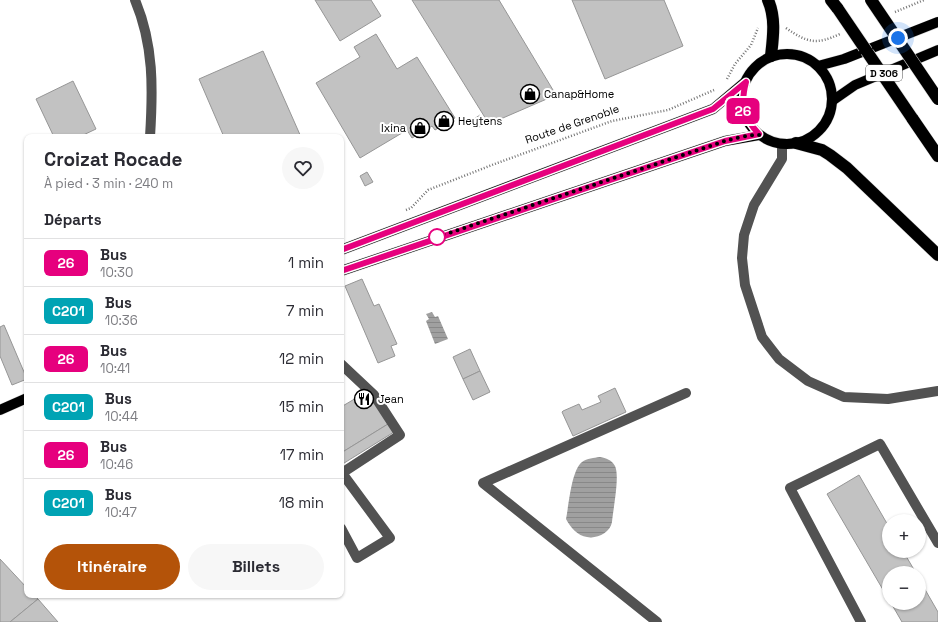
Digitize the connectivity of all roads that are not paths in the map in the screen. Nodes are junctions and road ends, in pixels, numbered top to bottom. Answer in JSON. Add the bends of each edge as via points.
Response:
{"nodes":[{"id":1,"x":135,"y":0,"type":"edge"},
{"id":2,"x":768,"y":0,"type":"edge"},
{"id":3,"x":870,"y":0,"type":"edge"},
{"id":4,"x":834,"y":5,"type":"edge"},
{"id":5,"x":938,"y":22,"type":"edge"},
{"id":6,"x":938,"y":50,"type":"edge"},
{"id":7,"x":771,"y":56,"type":"junction"},
{"id":8,"x":818,"y":66,"type":"junction"},
{"id":9,"x":746,"y":82,"type":"junction"},
{"id":10,"x":938,"y":99,"type":"edge"},
{"id":11,"x":832,"y":101,"type":"junction"},
{"id":12,"x":150,"y":134,"type":"edge"},
{"id":13,"x":759,"y":134,"type":"junction"},
{"id":14,"x":796,"y":143,"type":"junction"},
{"id":15,"x":782,"y":144,"type":"junction"},
{"id":16,"x":938,"y":156,"type":"edge"},
{"id":17,"x":344,"y":249,"type":"edge"},
{"id":18,"x":938,"y":255,"type":"edge"},
{"id":19,"x":344,"y":270,"type":"edge"},
{"id":20,"x":344,"y":367,"type":"edge"},
{"id":21,"x":938,"y":391,"type":"edge"},
{"id":22,"x":686,"y":393,"type":"dead end"},
{"id":23,"x":24,"y":399,"type":"edge"},
{"id":24,"x":0,"y":410,"type":"edge"},
{"id":25,"x":344,"y":473,"type":"edge"},
{"id":26,"x":344,"y":479,"type":"edge"},
{"id":27,"x":344,"y":534,"type":"edge"},
{"id":28,"x":938,"y":542,"type":"edge"},
{"id":29,"x":657,"y":622,"type":"edge"},
{"id":30,"x":861,"y":622,"type":"edge"}],
"edges":[{"from":1,"to":12,"type":"street","via":[[143,19],[150,57]]},
{"from":2,"to":7,"type":"highway","via":[[773,26]]},
{"from":3,"to":10,"type":"highway","bridge":true},
{"from":4,"to":16,"type":"highway","bridge":true},
{"from":5,"to":8,"type":"main road","number":"D 306","via":[[844,59]]},
{"from":6,"to":11,"type":"main road","number":"D 306","via":[[855,85]]},
{"from":7,"to":8,"type":"main road","via":[[790,54],[805,58]]},
{"from":7,"to":9,"type":"main road","via":[[752,70]]},
{"from":8,"to":11,"type":"main road","via":[[826,76]]},
{"from":9,"to":13,"type":"main road","via":[[742,96],[744,111],[749,124]]},
{"from":9,"to":17,"type":"main road","via":[[713,109]]},
{"from":11,"to":14,"type":"main road","via":[[829,115],[821,128],[810,138]]},
{"from":13,"to":15,"type":"main road"},
{"from":13,"to":19,"type":"main road","via":[[725,141]]},
{"from":14,"to":15,"type":"main road"},
{"from":14,"to":18,"type":"highway","via":[[822,150],[847,168]]},
{"from":15,"to":21,"type":"street","via":[[782,159],[754,205],[744,235],[742,258],[745,285],[762,337],[779,359],[802,376],[844,397],[888,399]]},
{"from":20,"to":25,"type":"street","via":[[374,395],[400,435]]},
{"from":22,"to":29,"type":"street","via":[[483,483]]},
{"from":23,"to":24,"type":"main road"},
{"from":26,"to":27,"type":"street","via":[[390,538],[357,558]]},
{"from":28,"to":30,"type":"street","via":[[880,444],[790,488]]}]}
